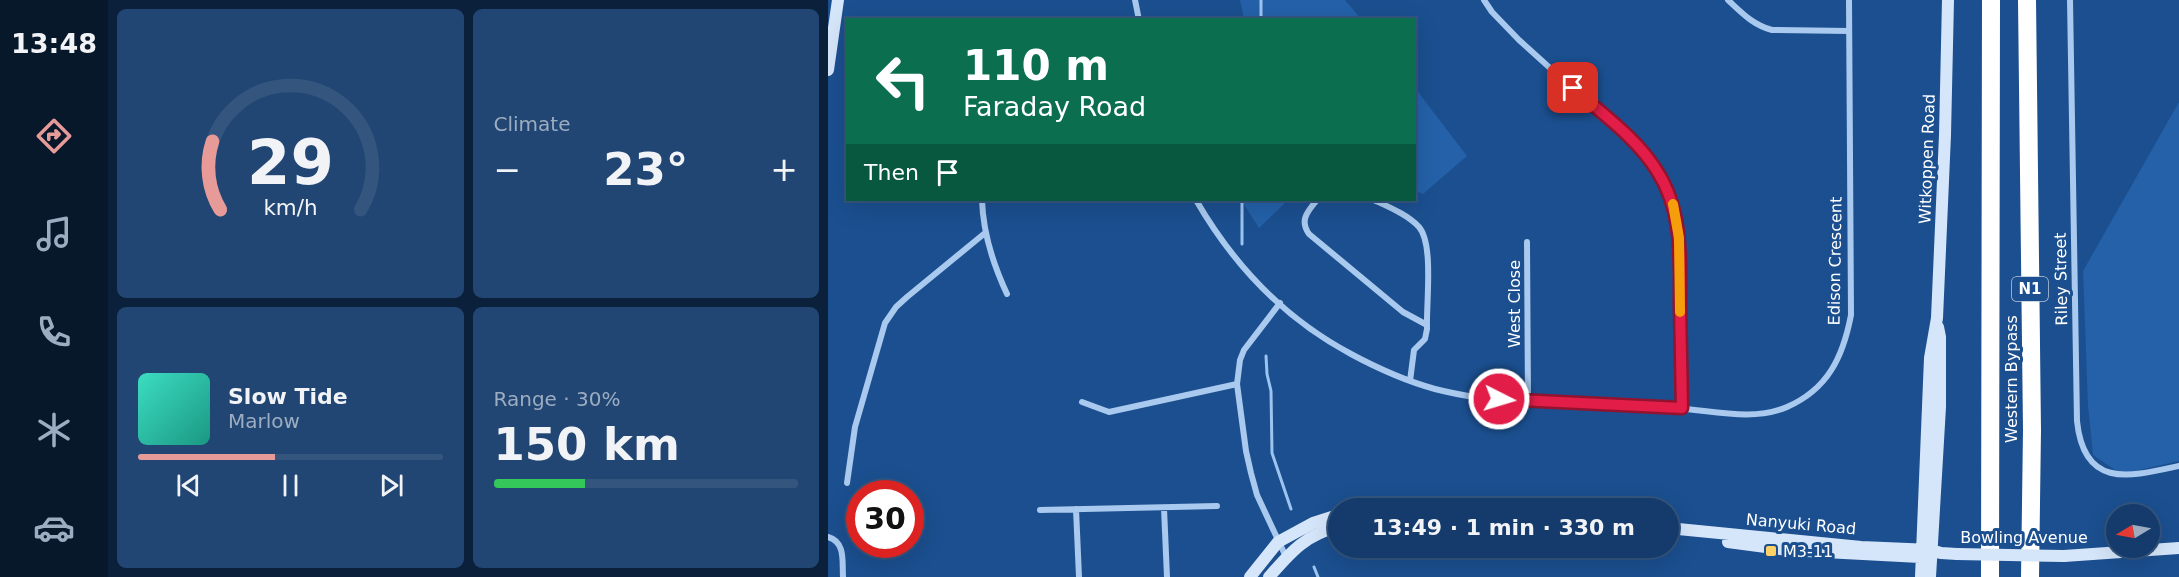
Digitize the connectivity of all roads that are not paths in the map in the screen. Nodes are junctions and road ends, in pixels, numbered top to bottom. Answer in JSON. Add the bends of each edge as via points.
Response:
{"nodes":[{"id":1,"x":838,"y":0,"type":"edge"},
{"id":2,"x":1135,"y":0,"type":"edge"},
{"id":3,"x":1484,"y":0,"type":"edge"},
{"id":4,"x":1728,"y":0,"type":"edge"},
{"id":5,"x":1849,"y":0,"type":"edge"},
{"id":6,"x":1948,"y":0,"type":"edge"},
{"id":7,"x":1991,"y":0,"type":"edge"},
{"id":8,"x":2027,"y":0,"type":"edge"},
{"id":9,"x":2070,"y":0,"type":"edge"},
{"id":10,"x":1139,"y":18,"type":"edge"},
{"id":11,"x":1849,"y":31,"type":"junction"},
{"id":12,"x":828,"y":70,"type":"edge"},
{"id":13,"x":982,"y":201,"type":"edge"},
{"id":14,"x":1197,"y":201,"type":"edge"},
{"id":15,"x":1316,"y":201,"type":"edge"},
{"id":16,"x":1376,"y":201,"type":"edge"},
{"id":17,"x":985,"y":233,"type":"junction"},
{"id":18,"x":1527,"y":242,"type":"dead end"},
{"id":19,"x":1007,"y":294,"type":"dead end"},
{"id":20,"x":1280,"y":303,"type":"junction"},
{"id":21,"x":1427,"y":325,"type":"junction"},
{"id":22,"x":1410,"y":381,"type":"junction"},
{"id":23,"x":1237,"y":384,"type":"junction"},
{"id":24,"x":1082,"y":402,"type":"dead end"},
{"id":25,"x":1528,"y":402,"type":"junction"},
{"id":26,"x":1682,"y":408,"type":"junction"},
{"id":27,"x":2179,"y":466,"type":"edge"},
{"id":28,"x":847,"y":480,"type":"edge"},
{"id":29,"x":1217,"y":506,"type":"dead end"},
{"id":30,"x":1164,"y":508,"type":"junction"},
{"id":31,"x":1076,"y":509,"type":"junction"},
{"id":32,"x":1040,"y":510,"type":"dead end"},
{"id":33,"x":1328,"y":518,"type":"edge"},
{"id":34,"x":1679,"y":529,"type":"edge"},
{"id":35,"x":1328,"y":531,"type":"edge"},
{"id":36,"x":828,"y":537,"type":"edge"},
{"id":37,"x":1679,"y":537,"type":"edge"},
{"id":38,"x":1278,"y":542,"type":"junction"},
{"id":39,"x":2179,"y":548,"type":"edge"},
{"id":40,"x":1929,"y":553,"type":"junction"},
{"id":41,"x":1286,"y":557,"type":"junction"},
{"id":42,"x":843,"y":577,"type":"edge"},
{"id":43,"x":1079,"y":577,"type":"edge"},
{"id":44,"x":1167,"y":577,"type":"edge"},
{"id":45,"x":1250,"y":577,"type":"edge"},
{"id":46,"x":1269,"y":577,"type":"edge"},
{"id":47,"x":1921,"y":577,"type":"edge"},
{"id":48,"x":1930,"y":577,"type":"edge"},
{"id":49,"x":1990,"y":577,"type":"edge"},
{"id":50,"x":2030,"y":577,"type":"edge"}],
"edges":[{"from":1,"to":12,"type":"main road"},
{"from":2,"to":10,"type":"street"},
{"from":3,"to":26,"type":"street","via":[[1519,40],[1638,147],[1667,187],[1679,238]]},
{"from":4,"to":11,"type":"street","via":[[1750,20],[1772,30]]},
{"from":5,"to":11,"type":"street","name":"Edison Crescent"},
{"from":6,"to":40,"type":"main road","name":"Witkoppen Road","via":[[1937,318],[1929,358]]},
{"from":7,"to":49,"type":"highway","name":"Western Bypass","number":"N1"},
{"from":8,"to":50,"type":"highway","name":"Western Bypass","number":"N1"},
{"from":9,"to":27,"type":"street","name":"Riley Street","via":[[2080,440],[2093,463],[2118,475]]},
{"from":11,"to":26,"type":"street","name":"Edison Crescent","via":[[1851,315],[1837,362],[1817,388],[1774,411],[1756,414]]},
{"from":13,"to":17,"type":"street"},
{"from":14,"to":20,"type":"street","name":"Edison Crescent","via":[[1228,250]]},
{"from":15,"to":21,"type":"street","via":[[1304,218],[1309,234],[1403,312]]},
{"from":16,"to":21,"type":"street","via":[[1411,220],[1424,234],[1428,254]]},
{"from":17,"to":19,"type":"street"},
{"from":17,"to":28,"type":"street","via":[[907,297],[885,323],[855,428]]},
{"from":18,"to":25,"type":"street","name":"West Close"},
{"from":20,"to":22,"type":"street","name":"Edison Crescent","via":[[1351,354]]},
{"from":20,"to":23,"type":"street","via":[[1244,350]]},
{"from":21,"to":22,"type":"street","via":[[1425,339],[1416,346],[1412,357]]},
{"from":22,"to":25,"type":"street","name":"Edison Crescent","via":[[1475,397]]},
{"from":23,"to":24,"type":"street","via":[[1109,412]]},
{"from":23,"to":38,"type":"street","via":[[1251,472]]},
{"from":25,"to":26,"type":"street","name":"Edison Crescent"},
{"from":29,"to":30,"type":"street"},
{"from":30,"to":31,"type":"street"},
{"from":30,"to":44,"type":"street"},
{"from":31,"to":32,"type":"street"},
{"from":31,"to":43,"type":"street"},
{"from":33,"to":38,"type":"main road"},
{"from":34,"to":40,"type":"main road","name":"Nanyuki Road"},
{"from":35,"to":41,"type":"main road","via":[[1308,538]]},
{"from":36,"to":42,"type":"street","via":[[841,546]]},
{"from":37,"to":40,"type":"main road","name":"Nanyuki Road","via":[[1786,550]]},
{"from":38,"to":41,"type":"street"},
{"from":38,"to":45,"type":"main road"},
{"from":39,"to":40,"type":"main road","name":"Bowling Avenue","bridge":true,"via":[[2064,556]]},
{"from":40,"to":47,"type":"main road","name":"Witkoppen Road"},
{"from":40,"to":48,"type":"main road","name":"Witkoppen Road"},
{"from":41,"to":46,"type":"main road"}]}
